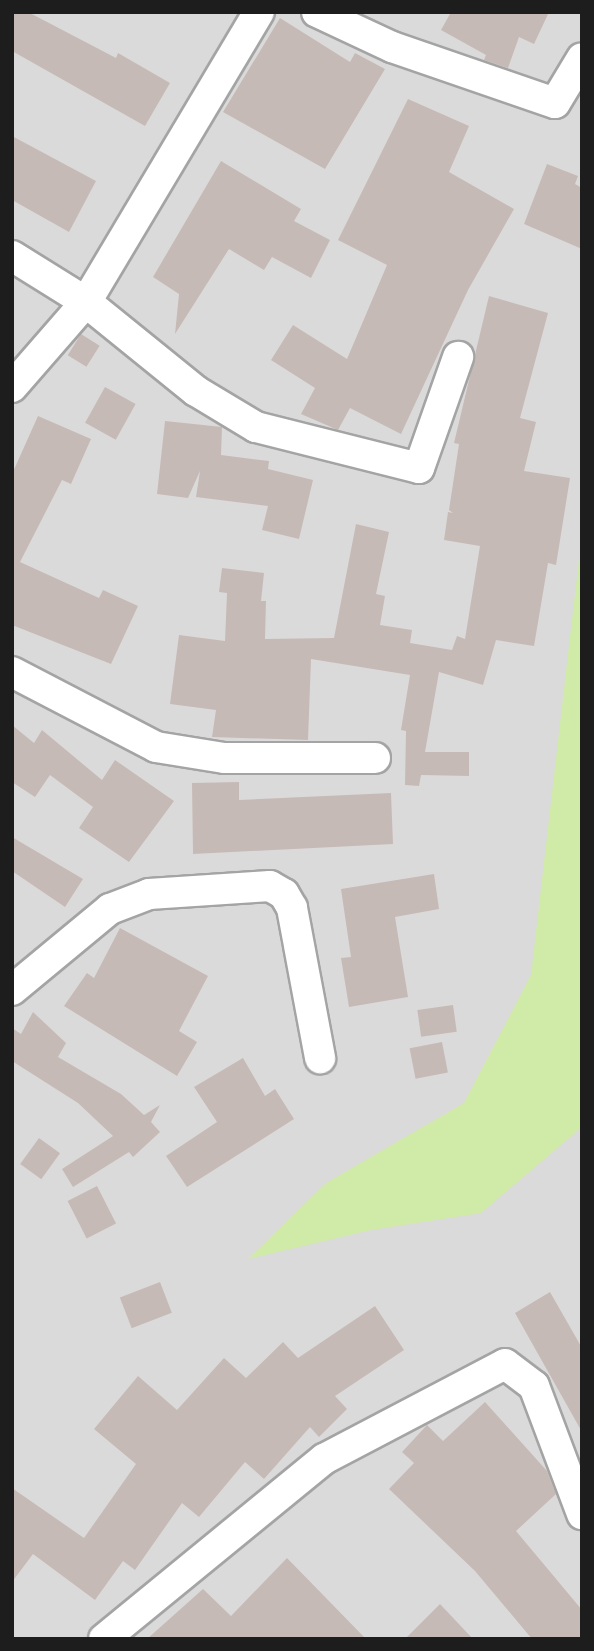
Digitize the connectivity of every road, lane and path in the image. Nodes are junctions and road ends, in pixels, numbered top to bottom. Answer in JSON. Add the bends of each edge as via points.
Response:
{"nodes":[{"id":1,"x":259,"y":12,"type":"edge"},
{"id":2,"x":317,"y":12,"type":"edge"},
{"id":3,"x":582,"y":58,"type":"edge"},
{"id":4,"x":12,"y":256,"type":"edge"},
{"id":5,"x":86,"y":302,"type":"junction"},
{"id":6,"x":458,"y":357,"type":"dead end"},
{"id":7,"x":12,"y":387,"type":"edge"},
{"id":8,"x":12,"y":672,"type":"edge"},
{"id":9,"x":375,"y":758,"type":"dead end"},
{"id":10,"x":12,"y":990,"type":"edge"},
{"id":11,"x":320,"y":1058,"type":"dead end"},
{"id":12,"x":582,"y":1514,"type":"edge"},
{"id":13,"x":104,"y":1639,"type":"edge"}],
"edges":[{"from":1,"to":5,"type":"street"},
{"from":2,"to":3,"type":"street","via":[[393,47],[555,103]]},
{"from":4,"to":5,"type":"street"},
{"from":5,"to":6,"type":"street","via":[[196,391],[256,427],[419,468]]},
{"from":5,"to":7,"type":"street"},
{"from":8,"to":9,"type":"street","via":[[156,747],[224,758]]},
{"from":10,"to":11,"type":"street","via":[[110,909],[149,894],[270,886],[284,894],[292,908]]},
{"from":12,"to":13,"type":"street","via":[[534,1386],[505,1364],[463,1382],[324,1459]]}]}
